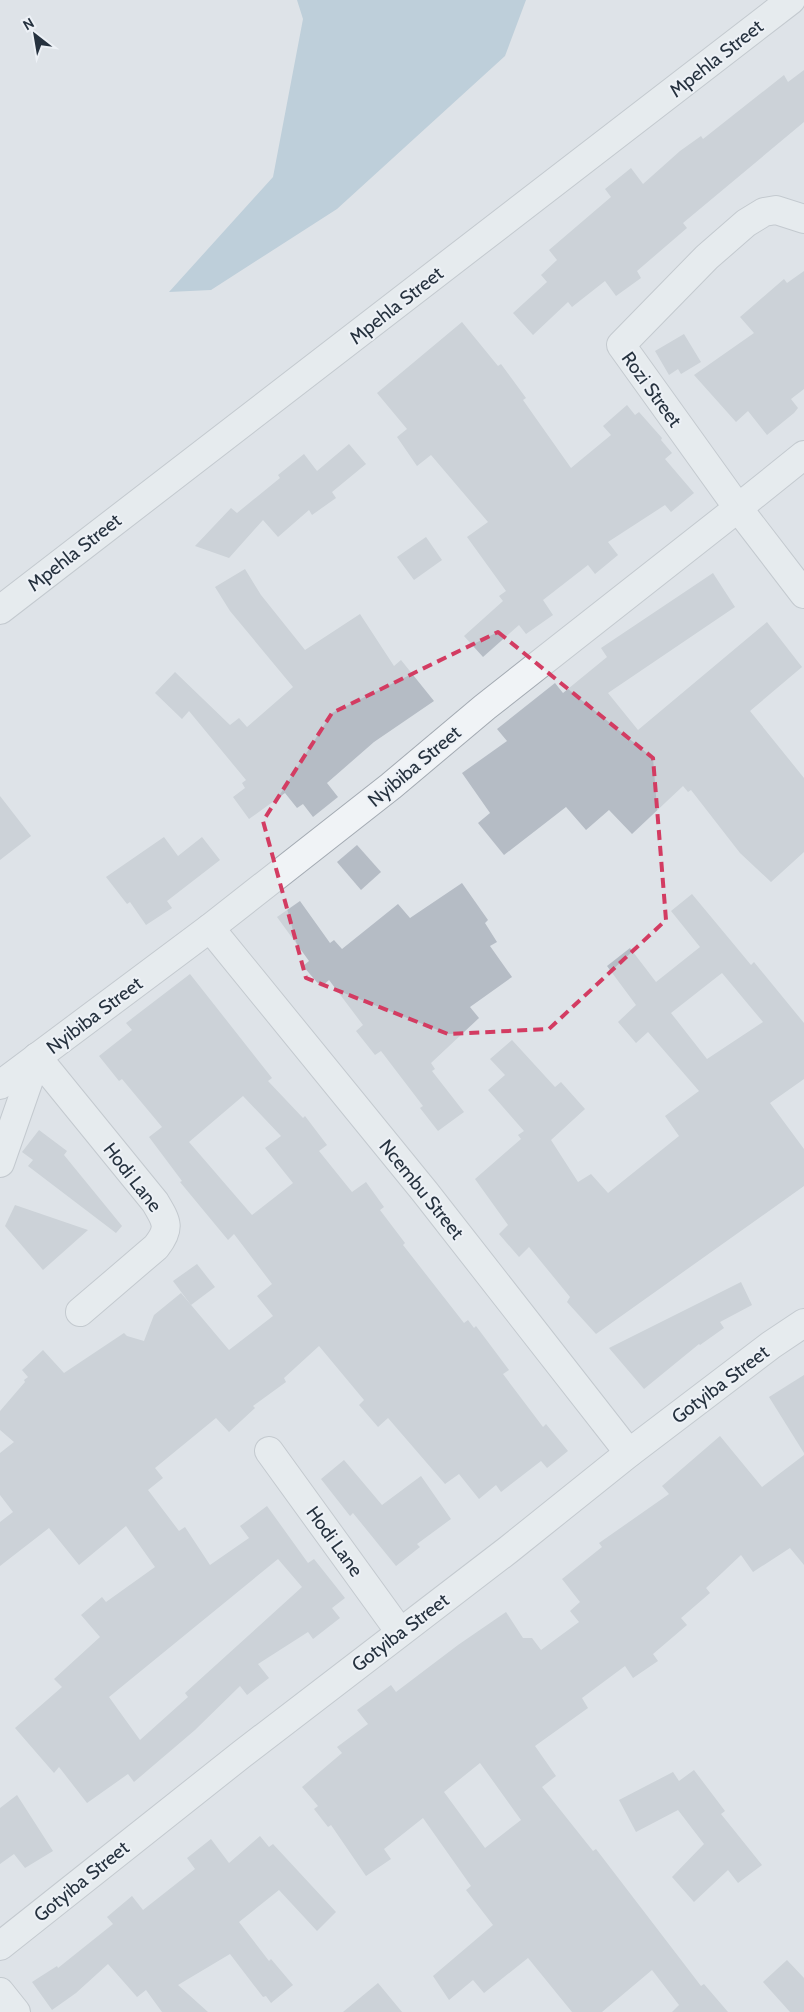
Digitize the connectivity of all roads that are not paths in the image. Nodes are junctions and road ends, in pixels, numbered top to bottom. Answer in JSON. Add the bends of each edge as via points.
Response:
{"nodes":[{"id":1,"x":791,"y":0,"type":"edge"},
{"id":2,"x":804,"y":219,"type":"edge"},
{"id":3,"x":804,"y":456,"type":"edge"},
{"id":4,"x":738,"y":508,"type":"junction"},
{"id":5,"x":804,"y":594,"type":"edge"},
{"id":6,"x":0,"y":610,"type":"edge"},
{"id":7,"x":210,"y":928,"type":"junction"},
{"id":8,"x":37,"y":1057,"type":"junction"},
{"id":9,"x":0,"y":1085,"type":"edge"},
{"id":10,"x":0,"y":1163,"type":"edge"},
{"id":11,"x":80,"y":1312,"type":"dead end"},
{"id":12,"x":804,"y":1323,"type":"edge"},
{"id":13,"x":269,"y":1450,"type":"dead end"},
{"id":14,"x":629,"y":1453,"type":"junction"},
{"id":15,"x":400,"y":1632,"type":"junction"},
{"id":16,"x":0,"y":1946,"type":"edge"},
{"id":17,"x":0,"y":1992,"type":"edge"},
{"id":18,"x":16,"y":2012,"type":"edge"}],
"edges":[{"from":1,"to":6,"type":"street","name":"Mpehla Street"},
{"from":2,"to":4,"type":"street","name":"Rozi Street","via":[[776,210],[764,212],[746,223],[621,345]]},
{"from":3,"to":4,"type":"street"},
{"from":4,"to":5,"type":"street"},
{"from":4,"to":7,"type":"street","name":"Nyibiba Street"},
{"from":7,"to":8,"type":"street","name":"Nyibiba Street"},
{"from":7,"to":14,"type":"street","name":"Ncembu Street","via":[[425,1192]]},
{"from":8,"to":9,"type":"street","name":"Nyibiba Street"},
{"from":8,"to":10,"type":"street"},
{"from":8,"to":11,"type":"street","name":"Hodi Lane","via":[[154,1202],[166,1224],[166,1234],[156,1247]]},
{"from":12,"to":14,"type":"street","name":"Gotyiba Street"},
{"from":13,"to":15,"type":"street","name":"Hodi Lane"},
{"from":14,"to":15,"type":"street","name":"Gotyiba Street"},
{"from":15,"to":16,"type":"street","name":"Gotyiba Street"},
{"from":17,"to":18,"type":"street"}]}
